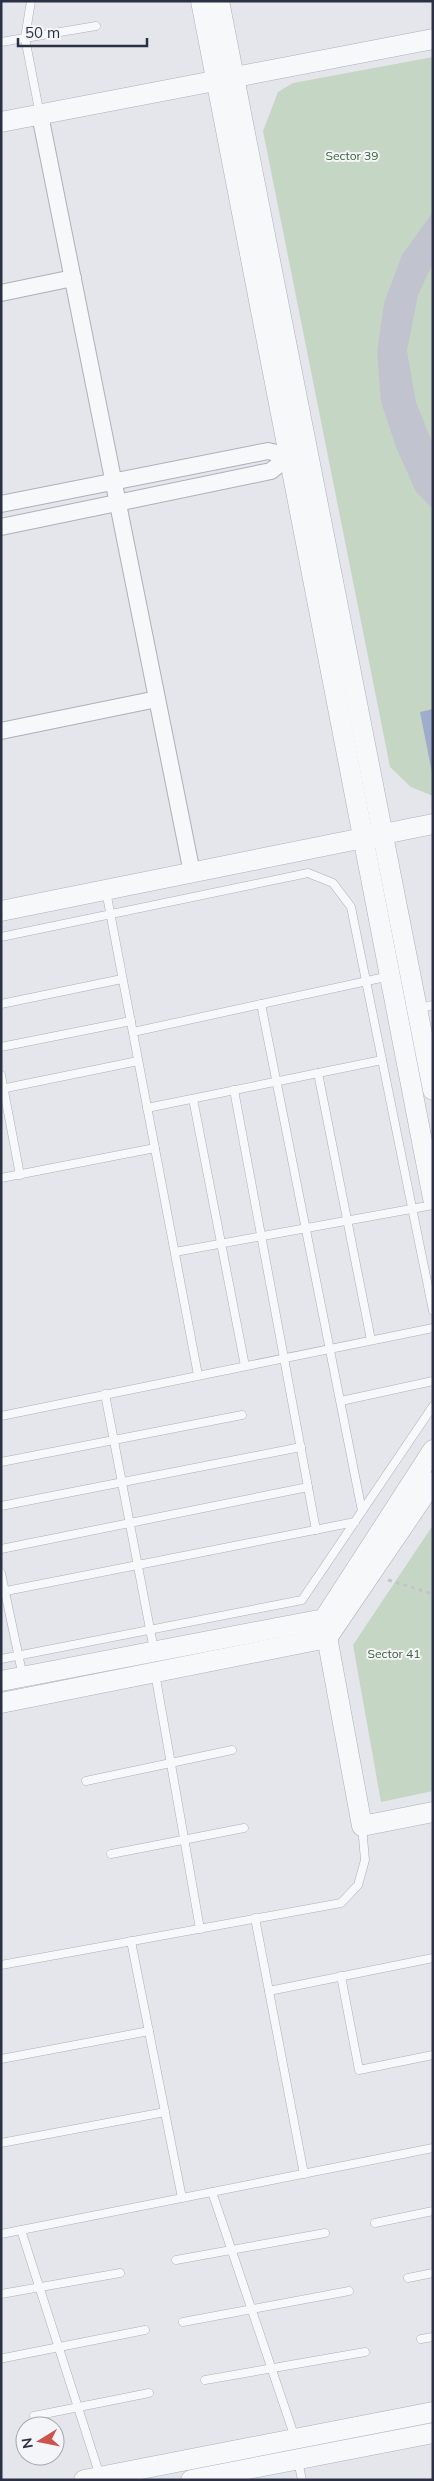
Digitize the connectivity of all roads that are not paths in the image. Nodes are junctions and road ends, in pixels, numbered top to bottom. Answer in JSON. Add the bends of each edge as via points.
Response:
{"nodes":[{"id":1,"x":32,"y":1,"type":"edge"},
{"id":2,"x":201,"y":1,"type":"edge"},
{"id":3,"x":219,"y":1,"type":"edge"},
{"id":4,"x":96,"y":26,"type":"dead end"},
{"id":5,"x":25,"y":38,"type":"junction"},
{"id":6,"x":433,"y":39,"type":"edge"},
{"id":7,"x":1,"y":42,"type":"edge"},
{"id":8,"x":225,"y":79,"type":"junction"},
{"id":9,"x":40,"y":115,"type":"junction"},
{"id":10,"x":1,"y":122,"type":"edge"},
{"id":11,"x":73,"y":278,"type":"junction"},
{"id":12,"x":1,"y":293,"type":"edge"},
{"id":13,"x":289,"y":456,"type":"junction"},
{"id":14,"x":113,"y":482,"type":"junction"},
{"id":15,"x":118,"y":503,"type":"junction"},
{"id":16,"x":1,"y":504,"type":"edge"},
{"id":17,"x":1,"y":527,"type":"edge"},
{"id":18,"x":157,"y":699,"type":"junction"},
{"id":19,"x":1,"y":731,"type":"edge"},
{"id":20,"x":433,"y":824,"type":"edge"},
{"id":21,"x":383,"y":834,"type":"junction"},
{"id":22,"x":364,"y":838,"type":"junction"},
{"id":23,"x":192,"y":873,"type":"junction"},
{"id":24,"x":106,"y":890,"type":"junction"},
{"id":25,"x":1,"y":911,"type":"edge"},
{"id":26,"x":110,"y":914,"type":"junction"},
{"id":27,"x":1,"y":937,"type":"edge"},
{"id":28,"x":390,"y":976,"type":"junction"},
{"id":29,"x":122,"y":979,"type":"junction"},
{"id":30,"x":366,"y":981,"type":"junction"},
{"id":31,"x":1,"y":1004,"type":"edge"},
{"id":32,"x":261,"y":1004,"type":"junction"},
{"id":33,"x":425,"y":1007,"type":"edge"},
{"id":34,"x":131,"y":1021,"type":"junction"},
{"id":35,"x":133,"y":1032,"type":"junction"},
{"id":36,"x":1,"y":1047,"type":"edge"},
{"id":37,"x":382,"y":1060,"type":"junction"},
{"id":38,"x":138,"y":1061,"type":"junction"},
{"id":39,"x":318,"y":1073,"type":"junction"},
{"id":40,"x":1,"y":1075,"type":"edge"},
{"id":41,"x":277,"y":1082,"type":"junction"},
{"id":42,"x":2,"y":1088,"type":"edge"},
{"id":43,"x":234,"y":1090,"type":"junction"},
{"id":44,"x":433,"y":1090,"type":"edge"},
{"id":45,"x":193,"y":1099,"type":"junction"},
{"id":46,"x":147,"y":1108,"type":"junction"},
{"id":47,"x":155,"y":1148,"type":"junction"},
{"id":48,"x":20,"y":1175,"type":"junction"},
{"id":49,"x":1,"y":1178,"type":"edge"},
{"id":50,"x":433,"y":1198,"type":"edge"},
{"id":51,"x":433,"y":1205,"type":"edge"},
{"id":52,"x":412,"y":1209,"type":"junction"},
{"id":53,"x":348,"y":1221,"type":"junction"},
{"id":54,"x":306,"y":1228,"type":"junction"},
{"id":55,"x":261,"y":1236,"type":"junction"},
{"id":56,"x":221,"y":1244,"type":"junction"},
{"id":57,"x":175,"y":1252,"type":"junction"},
{"id":58,"x":433,"y":1311,"type":"edge"},
{"id":59,"x":433,"y":1328,"type":"edge"},
{"id":60,"x":371,"y":1340,"type":"junction"},
{"id":61,"x":331,"y":1348,"type":"junction"},
{"id":62,"x":284,"y":1358,"type":"junction"},
{"id":63,"x":245,"y":1366,"type":"junction"},
{"id":64,"x":198,"y":1376,"type":"junction"},
{"id":65,"x":433,"y":1381,"type":"edge"},
{"id":66,"x":105,"y":1394,"type":"junction"},
{"id":67,"x":341,"y":1401,"type":"junction"},
{"id":68,"x":433,"y":1406,"type":"edge"},
{"id":69,"x":242,"y":1415,"type":"dead end"},
{"id":70,"x":1,"y":1416,"type":"edge"},
{"id":71,"x":114,"y":1440,"type":"junction"},
{"id":72,"x":301,"y":1447,"type":"junction"},
{"id":73,"x":433,"y":1450,"type":"edge"},
{"id":74,"x":1,"y":1462,"type":"edge"},
{"id":75,"x":122,"y":1482,"type":"junction"},
{"id":76,"x":433,"y":1482,"type":"edge"},
{"id":77,"x":308,"y":1487,"type":"junction"},
{"id":78,"x":1,"y":1506,"type":"edge"},
{"id":79,"x":362,"y":1511,"type":"junction"},
{"id":80,"x":355,"y":1522,"type":"junction"},
{"id":81,"x":130,"y":1523,"type":"junction"},
{"id":82,"x":316,"y":1530,"type":"junction"},
{"id":83,"x":1,"y":1549,"type":"edge"},
{"id":84,"x":138,"y":1565,"type":"junction"},
{"id":85,"x":1,"y":1573,"type":"edge"},
{"id":86,"x":3,"y":1591,"type":"edge"},
{"id":87,"x":324,"y":1618,"type":"junction"},
{"id":88,"x":151,"y":1630,"type":"junction"},
{"id":89,"x":327,"y":1638,"type":"junction"},
{"id":90,"x":155,"y":1652,"type":"junction"},
{"id":91,"x":18,"y":1656,"type":"junction"},
{"id":92,"x":1,"y":1659,"type":"edge"},
{"id":93,"x":155,"y":1673,"type":"junction"},
{"id":94,"x":23,"y":1677,"type":"junction"},
{"id":95,"x":1,"y":1681,"type":"edge"},
{"id":96,"x":1,"y":1703,"type":"edge"},
{"id":97,"x":232,"y":1750,"type":"dead end"},
{"id":98,"x":171,"y":1763,"type":"junction"},
{"id":99,"x":86,"y":1781,"type":"dead end"},
{"id":100,"x":433,"y":1812,"type":"edge"},
{"id":101,"x":362,"y":1826,"type":"junction"},
{"id":102,"x":244,"y":1828,"type":"dead end"},
{"id":103,"x":184,"y":1840,"type":"junction"},
{"id":104,"x":110,"y":1854,"type":"dead end"},
{"id":105,"x":255,"y":1918,"type":"junction"},
{"id":106,"x":200,"y":1929,"type":"junction"},
{"id":107,"x":131,"y":1941,"type":"junction"},
{"id":108,"x":433,"y":1958,"type":"edge"},
{"id":109,"x":1,"y":1965,"type":"edge"},
{"id":110,"x":340,"y":1976,"type":"junction"},
{"id":111,"x":269,"y":1991,"type":"junction"},
{"id":112,"x":149,"y":2030,"type":"junction"},
{"id":113,"x":433,"y":2055,"type":"edge"},
{"id":114,"x":1,"y":2060,"type":"edge"},
{"id":115,"x":165,"y":2112,"type":"junction"},
{"id":116,"x":1,"y":2143,"type":"edge"},
{"id":117,"x":433,"y":2148,"type":"edge"},
{"id":118,"x":304,"y":2174,"type":"junction"},
{"id":119,"x":212,"y":2192,"type":"junction"},
{"id":120,"x":182,"y":2198,"type":"junction"},
{"id":121,"x":433,"y":2211,"type":"edge"},
{"id":122,"x":375,"y":2224,"type":"dead end"},
{"id":123,"x":21,"y":2230,"type":"junction"},
{"id":124,"x":325,"y":2233,"type":"dead end"},
{"id":125,"x":1,"y":2234,"type":"edge"},
{"id":126,"x":232,"y":2250,"type":"junction"},
{"id":127,"x":176,"y":2260,"type":"dead end"},
{"id":128,"x":120,"y":2273,"type":"dead end"},
{"id":129,"x":433,"y":2274,"type":"edge"},
{"id":130,"x":408,"y":2278,"type":"dead end"},
{"id":131,"x":39,"y":2287,"type":"junction"},
{"id":132,"x":349,"y":2291,"type":"dead end"},
{"id":133,"x":1,"y":2294,"type":"edge"},
{"id":134,"x":251,"y":2309,"type":"junction"},
{"id":135,"x":184,"y":2322,"type":"dead end"},
{"id":136,"x":145,"y":2330,"type":"dead end"},
{"id":137,"x":433,"y":2337,"type":"edge"},
{"id":138,"x":421,"y":2339,"type":"dead end"},
{"id":139,"x":58,"y":2347,"type":"junction"},
{"id":140,"x":365,"y":2352,"type":"dead end"},
{"id":141,"x":4,"y":2358,"type":"dead end"},
{"id":142,"x":271,"y":2368,"type":"junction"},
{"id":143,"x":205,"y":2380,"type":"dead end"},
{"id":144,"x":149,"y":2393,"type":"dead end"},
{"id":145,"x":78,"y":2407,"type":"junction"},
{"id":146,"x":433,"y":2412,"type":"edge"},
{"id":147,"x":34,"y":2416,"type":"dead end"},
{"id":148,"x":433,"y":2433,"type":"edge"},
{"id":149,"x":295,"y":2438,"type":"junction"},
{"id":150,"x":297,"y":2459,"type":"junction"},
{"id":151,"x":92,"y":2478,"type":"edge"},
{"id":152,"x":191,"y":2480,"type":"edge"},
{"id":153,"x":302,"y":2480,"type":"edge"}],
"edges":[{"from":1,"to":5,"type":"lane"},
{"from":2,"to":8,"type":"street"},
{"from":3,"to":8,"type":"street"},
{"from":4,"to":5,"type":"lane"},
{"from":5,"to":7,"type":"lane"},
{"from":5,"to":9,"type":"lane"},
{"from":6,"to":8,"type":"street"},
{"from":8,"to":9,"type":"street"},
{"from":8,"to":13,"type":"street"},
{"from":8,"to":21,"type":"street"},
{"from":9,"to":10,"type":"street"},
{"from":9,"to":11,"type":"street"},
{"from":11,"to":12,"type":"street"},
{"from":11,"to":14,"type":"street"},
{"from":13,"to":14,"type":"street","via":[[268,451]]},
{"from":13,"to":15,"type":"street","via":[[271,471]]},
{"from":13,"to":22,"type":"street"},
{"from":14,"to":15,"type":"street"},
{"from":14,"to":16,"type":"street"},
{"from":15,"to":17,"type":"street"},
{"from":15,"to":18,"type":"street"},
{"from":18,"to":19,"type":"street"},
{"from":18,"to":23,"type":"street"},
{"from":20,"to":21,"type":"street"},
{"from":21,"to":22,"type":"street"},
{"from":21,"to":33,"type":"street"},
{"from":22,"to":23,"type":"street"},
{"from":22,"to":28,"type":"street"},
{"from":23,"to":24,"type":"street"},
{"from":24,"to":25,"type":"street"},
{"from":24,"to":26,"type":"lane"},
{"from":26,"to":27,"type":"lane"},
{"from":26,"to":29,"type":"lane"},
{"from":26,"to":30,"type":"lane","via":[[308,873],[333,883],[351,907]]},
{"from":28,"to":30,"type":"lane"},
{"from":28,"to":50,"type":"street"},
{"from":29,"to":31,"type":"lane"},
{"from":29,"to":34,"type":"lane"},
{"from":30,"to":32,"type":"lane"},
{"from":30,"to":37,"type":"lane"},
{"from":32,"to":35,"type":"lane"},
{"from":32,"to":41,"type":"lane"},
{"from":33,"to":44,"type":"street"},
{"from":34,"to":35,"type":"lane"},
{"from":34,"to":36,"type":"lane"},
{"from":35,"to":38,"type":"lane"},
{"from":37,"to":39,"type":"lane"},
{"from":37,"to":52,"type":"lane"},
{"from":38,"to":42,"type":"lane"},
{"from":38,"to":46,"type":"lane"},
{"from":39,"to":41,"type":"lane"},
{"from":39,"to":53,"type":"lane"},
{"from":40,"to":42,"type":"lane"},
{"from":41,"to":43,"type":"lane"},
{"from":41,"to":54,"type":"lane"},
{"from":42,"to":48,"type":"lane"},
{"from":43,"to":45,"type":"lane"},
{"from":43,"to":55,"type":"lane"},
{"from":45,"to":46,"type":"lane"},
{"from":45,"to":56,"type":"lane"},
{"from":46,"to":47,"type":"lane"},
{"from":47,"to":48,"type":"lane"},
{"from":47,"to":57,"type":"lane"},
{"from":48,"to":49,"type":"lane"},
{"from":51,"to":52,"type":"lane"},
{"from":52,"to":53,"type":"lane"},
{"from":52,"to":58,"type":"lane"},
{"from":53,"to":54,"type":"lane"},
{"from":53,"to":60,"type":"lane"},
{"from":54,"to":55,"type":"lane"},
{"from":54,"to":61,"type":"lane"},
{"from":55,"to":56,"type":"lane"},
{"from":55,"to":62,"type":"lane"},
{"from":56,"to":57,"type":"lane"},
{"from":56,"to":63,"type":"lane"},
{"from":57,"to":64,"type":"lane"},
{"from":59,"to":60,"type":"lane"},
{"from":60,"to":61,"type":"lane"},
{"from":61,"to":62,"type":"lane"},
{"from":61,"to":67,"type":"lane"},
{"from":62,"to":63,"type":"lane"},
{"from":62,"to":72,"type":"lane"},
{"from":63,"to":64,"type":"lane"},
{"from":64,"to":66,"type":"lane"},
{"from":65,"to":67,"type":"lane"},
{"from":66,"to":70,"type":"lane"},
{"from":66,"to":71,"type":"lane"},
{"from":67,"to":79,"type":"lane"},
{"from":68,"to":79,"type":"lane"},
{"from":69,"to":71,"type":"lane"},
{"from":71,"to":74,"type":"lane"},
{"from":71,"to":75,"type":"lane"},
{"from":72,"to":75,"type":"lane"},
{"from":72,"to":77,"type":"lane"},
{"from":73,"to":87,"type":"street"},
{"from":75,"to":78,"type":"lane"},
{"from":75,"to":81,"type":"lane"},
{"from":76,"to":89,"type":"street"},
{"from":77,"to":81,"type":"lane"},
{"from":77,"to":82,"type":"lane"},
{"from":79,"to":80,"type":"lane"},
{"from":80,"to":82,"type":"lane"},
{"from":80,"to":88,"type":"lane","via":[[302,1600]]},
{"from":81,"to":83,"type":"lane"},
{"from":81,"to":84,"type":"lane"},
{"from":82,"to":84,"type":"lane"},
{"from":84,"to":86,"type":"lane"},
{"from":84,"to":88,"type":"lane"},
{"from":85,"to":86,"type":"lane"},
{"from":86,"to":91,"type":"lane"},
{"from":87,"to":89,"type":"street"},
{"from":87,"to":90,"type":"street"},
{"from":88,"to":90,"type":"lane"},
{"from":88,"to":91,"type":"lane"},
{"from":89,"to":93,"type":"street"},
{"from":89,"to":101,"type":"street"},
{"from":90,"to":94,"type":"street"},
{"from":91,"to":92,"type":"lane"},
{"from":91,"to":94,"type":"lane"},
{"from":93,"to":96,"type":"street"},
{"from":93,"to":98,"type":"lane"},
{"from":94,"to":95,"type":"street"},
{"from":97,"to":98,"type":"lane"},
{"from":98,"to":99,"type":"lane"},
{"from":98,"to":103,"type":"lane"},
{"from":100,"to":101,"type":"street"},
{"from":101,"to":105,"type":"lane","via":[[365,1860],[358,1885],[340,1903]]},
{"from":102,"to":103,"type":"lane"},
{"from":103,"to":104,"type":"lane"},
{"from":103,"to":106,"type":"lane"},
{"from":105,"to":106,"type":"lane"},
{"from":105,"to":111,"type":"lane"},
{"from":106,"to":107,"type":"lane"},
{"from":107,"to":109,"type":"lane"},
{"from":107,"to":112,"type":"lane"},
{"from":108,"to":110,"type":"lane"},
{"from":110,"to":111,"type":"lane"},
{"from":110,"to":113,"type":"lane","via":[[359,2070]]},
{"from":111,"to":118,"type":"lane"},
{"from":112,"to":114,"type":"lane"},
{"from":112,"to":115,"type":"lane"},
{"from":115,"to":116,"type":"lane"},
{"from":115,"to":120,"type":"lane"},
{"from":117,"to":118,"type":"lane"},
{"from":118,"to":119,"type":"lane"},
{"from":119,"to":120,"type":"lane"},
{"from":119,"to":126,"type":"lane"},
{"from":120,"to":123,"type":"lane"},
{"from":121,"to":122,"type":"lane"},
{"from":123,"to":125,"type":"lane"},
{"from":123,"to":131,"type":"lane"},
{"from":124,"to":126,"type":"lane"},
{"from":126,"to":127,"type":"lane"},
{"from":126,"to":134,"type":"lane"},
{"from":128,"to":131,"type":"lane"},
{"from":129,"to":130,"type":"lane"},
{"from":131,"to":133,"type":"lane"},
{"from":131,"to":139,"type":"lane"},
{"from":132,"to":134,"type":"lane"},
{"from":134,"to":135,"type":"lane"},
{"from":134,"to":142,"type":"lane"},
{"from":136,"to":139,"type":"lane"},
{"from":137,"to":138,"type":"lane"},
{"from":139,"to":141,"type":"lane"},
{"from":139,"to":145,"type":"lane"},
{"from":140,"to":142,"type":"lane"},
{"from":142,"to":143,"type":"lane"},
{"from":142,"to":149,"type":"lane"},
{"from":144,"to":145,"type":"lane"},
{"from":145,"to":147,"type":"lane"},
{"from":145,"to":151,"type":"lane"},
{"from":146,"to":149,"type":"street"},
{"from":148,"to":150,"type":"street"},
{"from":149,"to":151,"type":"street"},
{"from":150,"to":152,"type":"street"},
{"from":150,"to":153,"type":"lane"}]}
